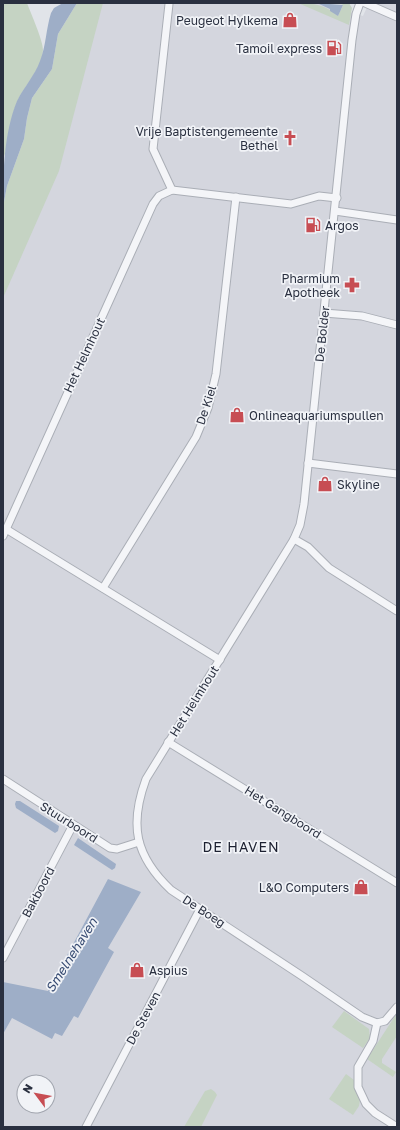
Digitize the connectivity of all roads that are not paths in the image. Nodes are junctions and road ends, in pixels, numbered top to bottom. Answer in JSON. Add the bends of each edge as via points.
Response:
{"nodes":[{"id":1,"x":360,"y":3,"type":"edge"},
{"id":2,"x":365,"y":3,"type":"edge"},
{"id":3,"x":169,"y":4,"type":"edge"},
{"id":4,"x":397,"y":17,"type":"edge"},
{"id":5,"x":172,"y":190,"type":"junction"},
{"id":6,"x":236,"y":197,"type":"junction"},
{"id":7,"x":337,"y":198,"type":"junction"},
{"id":8,"x":335,"y":211,"type":"junction"},
{"id":9,"x":397,"y":220,"type":"edge"},
{"id":10,"x":324,"y":313,"type":"junction"},
{"id":11,"x":397,"y":325,"type":"edge"},
{"id":12,"x":308,"y":463,"type":"junction"},
{"id":13,"x":397,"y":474,"type":"edge"},
{"id":14,"x":4,"y":532,"type":"edge"},
{"id":15,"x":294,"y":539,"type":"junction"},
{"id":16,"x":104,"y":588,"type":"junction"},
{"id":17,"x":397,"y":611,"type":"edge"},
{"id":18,"x":220,"y":660,"type":"junction"},
{"id":19,"x":168,"y":742,"type":"junction"},
{"id":20,"x":3,"y":779,"type":"edge"},
{"id":21,"x":73,"y":825,"type":"junction"},
{"id":22,"x":139,"y":842,"type":"junction"},
{"id":23,"x":397,"y":883,"type":"edge"},
{"id":24,"x":200,"y":909,"type":"junction"},
{"id":25,"x":3,"y":958,"type":"edge"},
{"id":26,"x":397,"y":1007,"type":"edge"},
{"id":27,"x":377,"y":1023,"type":"junction"},
{"id":28,"x":86,"y":1127,"type":"edge"},
{"id":29,"x":397,"y":1127,"type":"edge"}],
"edges":[{"from":1,"to":7,"type":"street","name":"De Bolder","via":[[352,40]]},
{"from":2,"to":4,"type":"street"},
{"from":3,"to":5,"type":"street","via":[[153,149]]},
{"from":5,"to":6,"type":"street"},
{"from":5,"to":14,"type":"street","name":"Het Helmhout","via":[[159,196],[153,204]]},
{"from":6,"to":7,"type":"street","via":[[291,204],[319,196]]},
{"from":6,"to":16,"type":"street","name":"De Kiel","via":[[216,374],[208,408],[196,437]]},
{"from":7,"to":8,"type":"street","name":"De Bolder"},
{"from":8,"to":9,"type":"street"},
{"from":8,"to":10,"type":"street","name":"De Bolder"},
{"from":10,"to":11,"type":"street","via":[[362,316]]},
{"from":10,"to":12,"type":"street","name":"De Bolder"},
{"from":12,"to":13,"type":"street"},
{"from":12,"to":15,"type":"street","name":"De Bolder","via":[[300,525]]},
{"from":14,"to":16,"type":"street","name":"Het Helmhout"},
{"from":15,"to":17,"type":"street","via":[[308,547],[329,568]]},
{"from":15,"to":18,"type":"street","name":"Het Helmhout"},
{"from":16,"to":18,"type":"street","name":"Het Helmhout"},
{"from":18,"to":19,"type":"street","name":"Het Helmhout"},
{"from":19,"to":22,"type":"street","name":"De Boeg","via":[[146,779],[138,800],[136,822]]},
{"from":19,"to":23,"type":"street","name":"Het Gangboord"},
{"from":20,"to":21,"type":"street","name":"Stuurboord"},
{"from":21,"to":22,"type":"street","name":"Stuurboord","via":[[110,848],[117,849]]},
{"from":21,"to":25,"type":"street","name":"Bakboord"},
{"from":22,"to":24,"type":"street","name":"De Boeg","via":[[146,860],[158,877],[171,890]]},
{"from":24,"to":27,"type":"street","name":"De Boeg","via":[[362,1018]]},
{"from":24,"to":28,"type":"street","name":"De Steven"},
{"from":26,"to":27,"type":"street","via":[[385,1021]]},
{"from":27,"to":29,"type":"street","via":[[373,1041],[358,1067],[358,1087],[366,1104]]}]}
